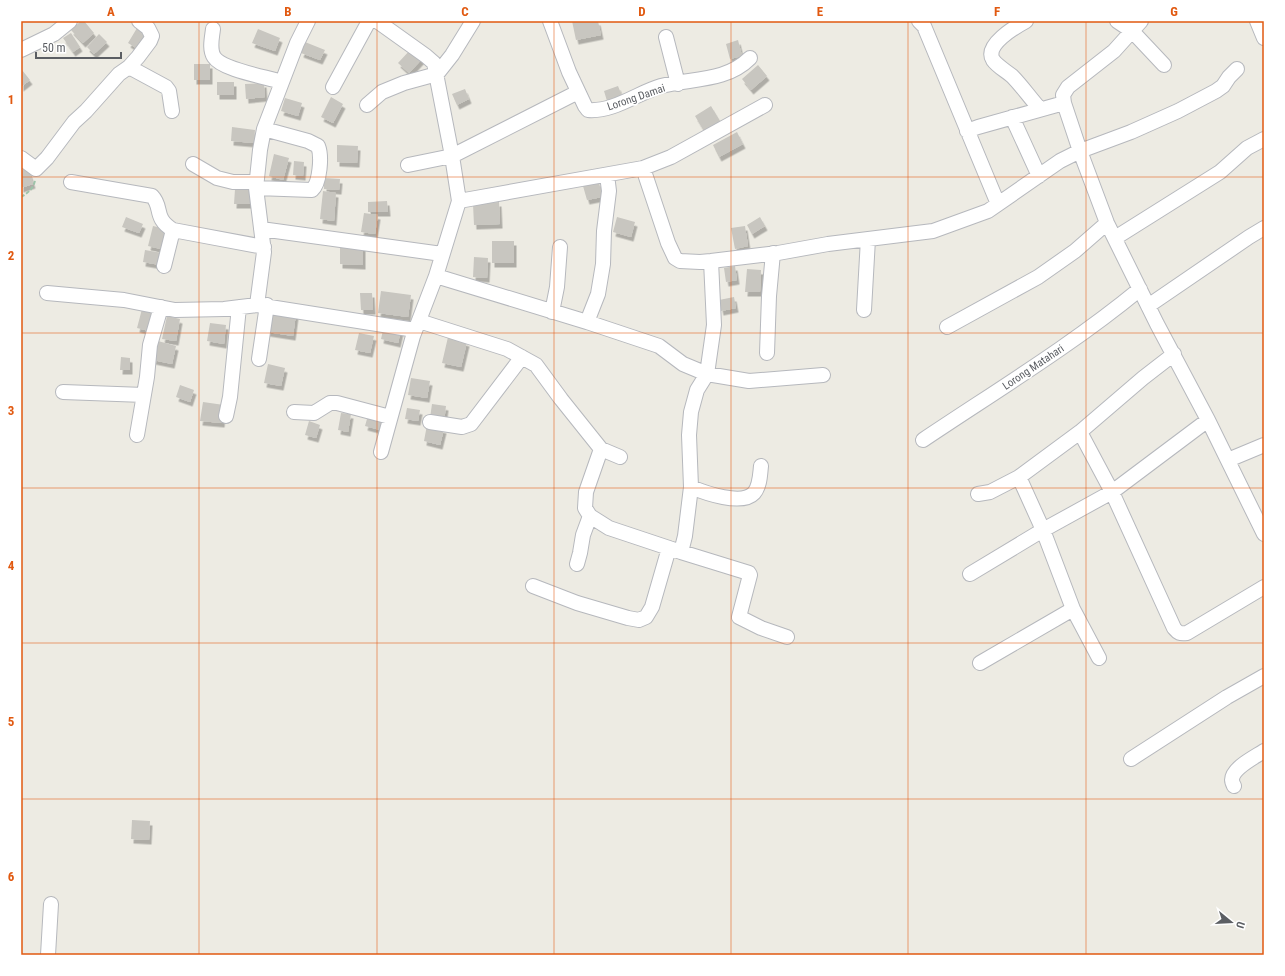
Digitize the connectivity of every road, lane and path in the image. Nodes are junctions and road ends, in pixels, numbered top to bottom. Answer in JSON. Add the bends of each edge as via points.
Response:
{"nodes":[{"id":1,"x":70,"y":21,"type":"edge"},
{"id":2,"x":139,"y":21,"type":"edge"},
{"id":3,"x":308,"y":21,"type":"edge"},
{"id":4,"x":369,"y":21,"type":"edge"},
{"id":5,"x":377,"y":21,"type":"edge"},
{"id":6,"x":473,"y":21,"type":"edge"},
{"id":7,"x":550,"y":21,"type":"edge"},
{"id":8,"x":919,"y":21,"type":"edge"},
{"id":9,"x":1026,"y":21,"type":"edge"},
{"id":10,"x":1117,"y":21,"type":"edge"},
{"id":11,"x":1142,"y":21,"type":"edge"},
{"id":12,"x":1257,"y":21,"type":"edge"},
{"id":13,"x":213,"y":29,"type":"dead end"},
{"id":14,"x":1132,"y":31,"type":"junction"},
{"id":15,"x":666,"y":37,"type":"dead end"},
{"id":16,"x":1264,"y":38,"type":"edge"},
{"id":17,"x":21,"y":50,"type":"edge"},
{"id":18,"x":750,"y":58,"type":"dead end"},
{"id":19,"x":1164,"y":65,"type":"dead end"},
{"id":20,"x":129,"y":67,"type":"junction"},
{"id":21,"x":1238,"y":69,"type":"dead end"},
{"id":22,"x":437,"y":74,"type":"junction"},
{"id":23,"x":282,"y":82,"type":"junction"},
{"id":24,"x":678,"y":84,"type":"junction"},
{"id":25,"x":333,"y":87,"type":"dead end"},
{"id":26,"x":578,"y":92,"type":"junction"},
{"id":27,"x":1064,"y":103,"type":"junction"},
{"id":28,"x":367,"y":105,"type":"dead end"},
{"id":29,"x":765,"y":105,"type":"dead end"},
{"id":30,"x":1040,"y":109,"type":"junction"},
{"id":31,"x":172,"y":110,"type":"dead end"},
{"id":32,"x":1012,"y":117,"type":"junction"},
{"id":33,"x":264,"y":129,"type":"junction"},
{"id":34,"x":967,"y":131,"type":"junction"},
{"id":35,"x":1264,"y":139,"type":"edge"},
{"id":36,"x":1080,"y":151,"type":"junction"},
{"id":37,"x":452,"y":156,"type":"junction"},
{"id":38,"x":21,"y":158,"type":"edge"},
{"id":39,"x":193,"y":164,"type":"dead end"},
{"id":40,"x":408,"y":166,"type":"dead end"},
{"id":41,"x":643,"y":168,"type":"junction"},
{"id":42,"x":36,"y":169,"type":"junction"},
{"id":43,"x":607,"y":175,"type":"junction"},
{"id":44,"x":1039,"y":176,"type":"junction"},
{"id":45,"x":71,"y":182,"type":"dead end"},
{"id":46,"x":256,"y":185,"type":"junction"},
{"id":47,"x":21,"y":197,"type":"edge"},
{"id":48,"x":459,"y":201,"type":"junction"},
{"id":49,"x":998,"y":204,"type":"junction"},
{"id":50,"x":1108,"y":223,"type":"junction"},
{"id":51,"x":1264,"y":228,"type":"edge"},
{"id":52,"x":261,"y":229,"type":"junction"},
{"id":53,"x":173,"y":230,"type":"junction"},
{"id":54,"x":1115,"y":238,"type":"junction"},
{"id":55,"x":868,"y":239,"type":"junction"},
{"id":56,"x":560,"y":246,"type":"dead end"},
{"id":57,"x":264,"y":247,"type":"junction"},
{"id":58,"x":772,"y":253,"type":"junction"},
{"id":59,"x":442,"y":254,"type":"junction"},
{"id":60,"x":711,"y":261,"type":"junction"},
{"id":61,"x":164,"y":266,"type":"dead end"},
{"id":62,"x":436,"y":276,"type":"junction"},
{"id":63,"x":1140,"y":289,"type":"junction"},
{"id":64,"x":47,"y":293,"type":"dead end"},
{"id":65,"x":262,"y":305,"type":"junction"},
{"id":66,"x":1148,"y":306,"type":"junction"},
{"id":67,"x":161,"y":307,"type":"junction"},
{"id":68,"x":239,"y":307,"type":"junction"},
{"id":69,"x":864,"y":310,"type":"dead end"},
{"id":70,"x":552,"y":312,"type":"junction"},
{"id":71,"x":587,"y":322,"type":"junction"},
{"id":72,"x":417,"y":326,"type":"junction"},
{"id":73,"x":947,"y":327,"type":"dead end"},
{"id":74,"x":767,"y":353,"type":"dead end"},
{"id":75,"x":1174,"y":354,"type":"junction"},
{"id":76,"x":522,"y":357,"type":"junction"},
{"id":77,"x":259,"y":359,"type":"dead end"},
{"id":78,"x":707,"y":374,"type":"junction"},
{"id":79,"x":823,"y":375,"type":"dead end"},
{"id":80,"x":63,"y":392,"type":"dead end"},
{"id":81,"x":144,"y":395,"type":"junction"},
{"id":82,"x":294,"y":412,"type":"dead end"},
{"id":83,"x":226,"y":416,"type":"dead end"},
{"id":84,"x":390,"y":417,"type":"junction"},
{"id":85,"x":1208,"y":420,"type":"junction"},
{"id":86,"x":430,"y":422,"type":"dead end"},
{"id":87,"x":1080,"y":432,"type":"junction"},
{"id":88,"x":137,"y":435,"type":"dead end"},
{"id":89,"x":923,"y":440,"type":"dead end"},
{"id":90,"x":1264,"y":445,"type":"edge"},
{"id":91,"x":602,"y":449,"type":"junction"},
{"id":92,"x":381,"y":452,"type":"dead end"},
{"id":93,"x":620,"y":458,"type":"dead end"},
{"id":94,"x":1228,"y":460,"type":"junction"},
{"id":95,"x":761,"y":466,"type":"dead end"},
{"id":96,"x":1019,"y":477,"type":"junction"},
{"id":97,"x":691,"y":488,"type":"junction"},
{"id":98,"x":1112,"y":492,"type":"junction"},
{"id":99,"x":978,"y":494,"type":"dead end"},
{"id":100,"x":590,"y":516,"type":"junction"},
{"id":101,"x":1043,"y":530,"type":"junction"},
{"id":102,"x":1264,"y":534,"type":"edge"},
{"id":103,"x":675,"y":550,"type":"junction"},
{"id":104,"x":577,"y":564,"type":"dead end"},
{"id":105,"x":970,"y":574,"type":"dead end"},
{"id":106,"x":533,"y":586,"type":"dead end"},
{"id":107,"x":1264,"y":587,"type":"edge"},
{"id":108,"x":1073,"y":609,"type":"junction"},
{"id":109,"x":787,"y":637,"type":"dead end"},
{"id":110,"x":1099,"y":658,"type":"dead end"},
{"id":111,"x":980,"y":663,"type":"dead end"},
{"id":112,"x":1264,"y":676,"type":"edge"},
{"id":113,"x":1261,"y":757,"type":"edge"},
{"id":114,"x":1131,"y":759,"type":"dead end"},
{"id":115,"x":1234,"y":786,"type":"dead end"},
{"id":116,"x":51,"y":904,"type":"dead end"},
{"id":117,"x":48,"y":955,"type":"edge"}],
"edges":[{"from":1,"to":17,"type":"street","via":[[54,34]]},
{"from":2,"to":20,"type":"street","via":[[148,28],[152,36]]},
{"from":3,"to":23,"type":"street"},
{"from":4,"to":25,"type":"street"},
{"from":5,"to":22,"type":"street","via":[[434,63]]},
{"from":6,"to":22,"type":"street"},
{"from":7,"to":26,"type":"street","name":"Lorong Damai"},
{"from":8,"to":34,"type":"street","via":[[924,26]]},
{"from":9,"to":30,"type":"street","via":[[995,44],[991,53],[994,62],[1012,77]]},
{"from":10,"to":14,"type":"street"},
{"from":11,"to":14,"type":"street"},
{"from":12,"to":16,"type":"street"},
{"from":13,"to":23,"type":"street","via":[[211,46],[214,58],[224,65]]},
{"from":14,"to":19,"type":"street"},
{"from":14,"to":27,"type":"street","via":[[1114,51],[1068,87],[1063,95]]},
{"from":15,"to":24,"type":"street"},
{"from":18,"to":24,"type":"street","name":"Lorong Damai","via":[[742,66],[721,75]]},
{"from":20,"to":31,"type":"street","via":[[166,87]]},
{"from":20,"to":42,"type":"street","via":[[119,74],[74,122]]},
{"from":21,"to":36,"type":"street","via":[[1216,91],[1178,111]]},
{"from":22,"to":28,"type":"street","via":[[382,92]]},
{"from":22,"to":37,"type":"street"},
{"from":23,"to":33,"type":"street"},
{"from":24,"to":26,"type":"street","name":"Lorong Damai","via":[[661,86],[608,108],[592,110],[587,109]]},
{"from":26,"to":37,"type":"street"},
{"from":27,"to":30,"type":"street"},
{"from":27,"to":36,"type":"street"},
{"from":29,"to":41,"type":"street","via":[[671,157]]},
{"from":30,"to":32,"type":"street"},
{"from":32,"to":34,"type":"street"},
{"from":32,"to":44,"type":"street"},
{"from":33,"to":46,"type":"street"},
{"from":33,"to":46,"type":"street","via":[[318,146],[318,180],[312,190]]},
{"from":34,"to":49,"type":"street"},
{"from":35,"to":54,"type":"street","via":[[1247,148],[1220,172]]},
{"from":36,"to":44,"type":"street"},
{"from":36,"to":50,"type":"street"},
{"from":37,"to":40,"type":"street"},
{"from":37,"to":48,"type":"street"},
{"from":38,"to":42,"type":"street"},
{"from":39,"to":46,"type":"street","via":[[217,178]]},
{"from":41,"to":43,"type":"street"},
{"from":41,"to":60,"type":"street","via":[[675,258],[686,262]]},
{"from":42,"to":47,"type":"path","via":[[34,184],[30,191]]},
{"from":43,"to":48,"type":"street"},
{"from":43,"to":71,"type":"street","via":[[609,191],[603,264],[598,294]]},
{"from":44,"to":49,"type":"street"},
{"from":45,"to":53,"type":"street","via":[[152,196],[156,200],[163,223]]},
{"from":46,"to":52,"type":"street"},
{"from":48,"to":59,"type":"street"},
{"from":49,"to":55,"type":"street","via":[[988,211],[933,231]]},
{"from":50,"to":54,"type":"street"},
{"from":50,"to":73,"type":"street","via":[[1075,251],[1038,277]]},
{"from":51,"to":66,"type":"street"},
{"from":52,"to":57,"type":"street"},
{"from":52,"to":59,"type":"street"},
{"from":53,"to":57,"type":"street"},
{"from":53,"to":61,"type":"street"},
{"from":54,"to":63,"type":"street"},
{"from":55,"to":58,"type":"street"},
{"from":55,"to":69,"type":"street"},
{"from":56,"to":70,"type":"street"},
{"from":57,"to":65,"type":"street"},
{"from":58,"to":60,"type":"street"},
{"from":58,"to":74,"type":"street"},
{"from":59,"to":62,"type":"street"},
{"from":60,"to":78,"type":"street","via":[[714,325]]},
{"from":62,"to":70,"type":"street"},
{"from":62,"to":72,"type":"street"},
{"from":63,"to":66,"type":"street"},
{"from":63,"to":89,"type":"street","name":"Lorong Matahari","via":[[1106,317]]},
{"from":64,"to":67,"type":"street","via":[[124,300]]},
{"from":65,"to":68,"type":"street"},
{"from":65,"to":72,"type":"street"},
{"from":65,"to":77,"type":"street"},
{"from":66,"to":75,"type":"street"},
{"from":67,"to":68,"type":"street","via":[[175,310],[224,310]]},
{"from":67,"to":81,"type":"street","via":[[150,345]]},
{"from":68,"to":83,"type":"street"},
{"from":70,"to":71,"type":"street"},
{"from":71,"to":78,"type":"street","via":[[659,346],[684,364]]},
{"from":72,"to":76,"type":"street","via":[[507,349]]},
{"from":72,"to":84,"type":"street"},
{"from":75,"to":85,"type":"street"},
{"from":75,"to":87,"type":"street"},
{"from":76,"to":86,"type":"street","via":[[471,424],[462,427]]},
{"from":76,"to":91,"type":"street","via":[[536,365]]},
{"from":78,"to":79,"type":"street","via":[[749,381]]},
{"from":78,"to":97,"type":"street","via":[[697,390],[691,412]]},
{"from":80,"to":81,"type":"street"},
{"from":81,"to":88,"type":"street"},
{"from":82,"to":84,"type":"street","via":[[314,413],[330,403],[337,403]]},
{"from":84,"to":92,"type":"street"},
{"from":85,"to":94,"type":"street"},
{"from":85,"to":98,"type":"street"},
{"from":87,"to":96,"type":"street"},
{"from":87,"to":98,"type":"street"},
{"from":90,"to":94,"type":"street"},
{"from":91,"to":93,"type":"street"},
{"from":91,"to":100,"type":"street","via":[[586,492],[585,508]]},
{"from":94,"to":102,"type":"street"},
{"from":95,"to":97,"type":"street","via":[[755,492],[746,498],[706,494]]},
{"from":96,"to":99,"type":"street","via":[[990,492]]},
{"from":96,"to":101,"type":"street"},
{"from":97,"to":103,"type":"street","via":[[685,536]]},
{"from":98,"to":101,"type":"street"},
{"from":98,"to":107,"type":"street","via":[[1178,633],[1187,633]]},
{"from":100,"to":103,"type":"street","via":[[609,528]]},
{"from":100,"to":104,"type":"street"},
{"from":101,"to":105,"type":"street"},
{"from":101,"to":108,"type":"street"},
{"from":103,"to":106,"type":"street","via":[[652,607],[646,618],[640,620],[585,605]]},
{"from":103,"to":109,"type":"street","via":[[749,573],[739,617]]},
{"from":108,"to":110,"type":"street"},
{"from":108,"to":111,"type":"street"},
{"from":112,"to":114,"type":"street"},
{"from":113,"to":115,"type":"street","via":[[1242,765],[1234,773]]},
{"from":116,"to":117,"type":"street"}]}
